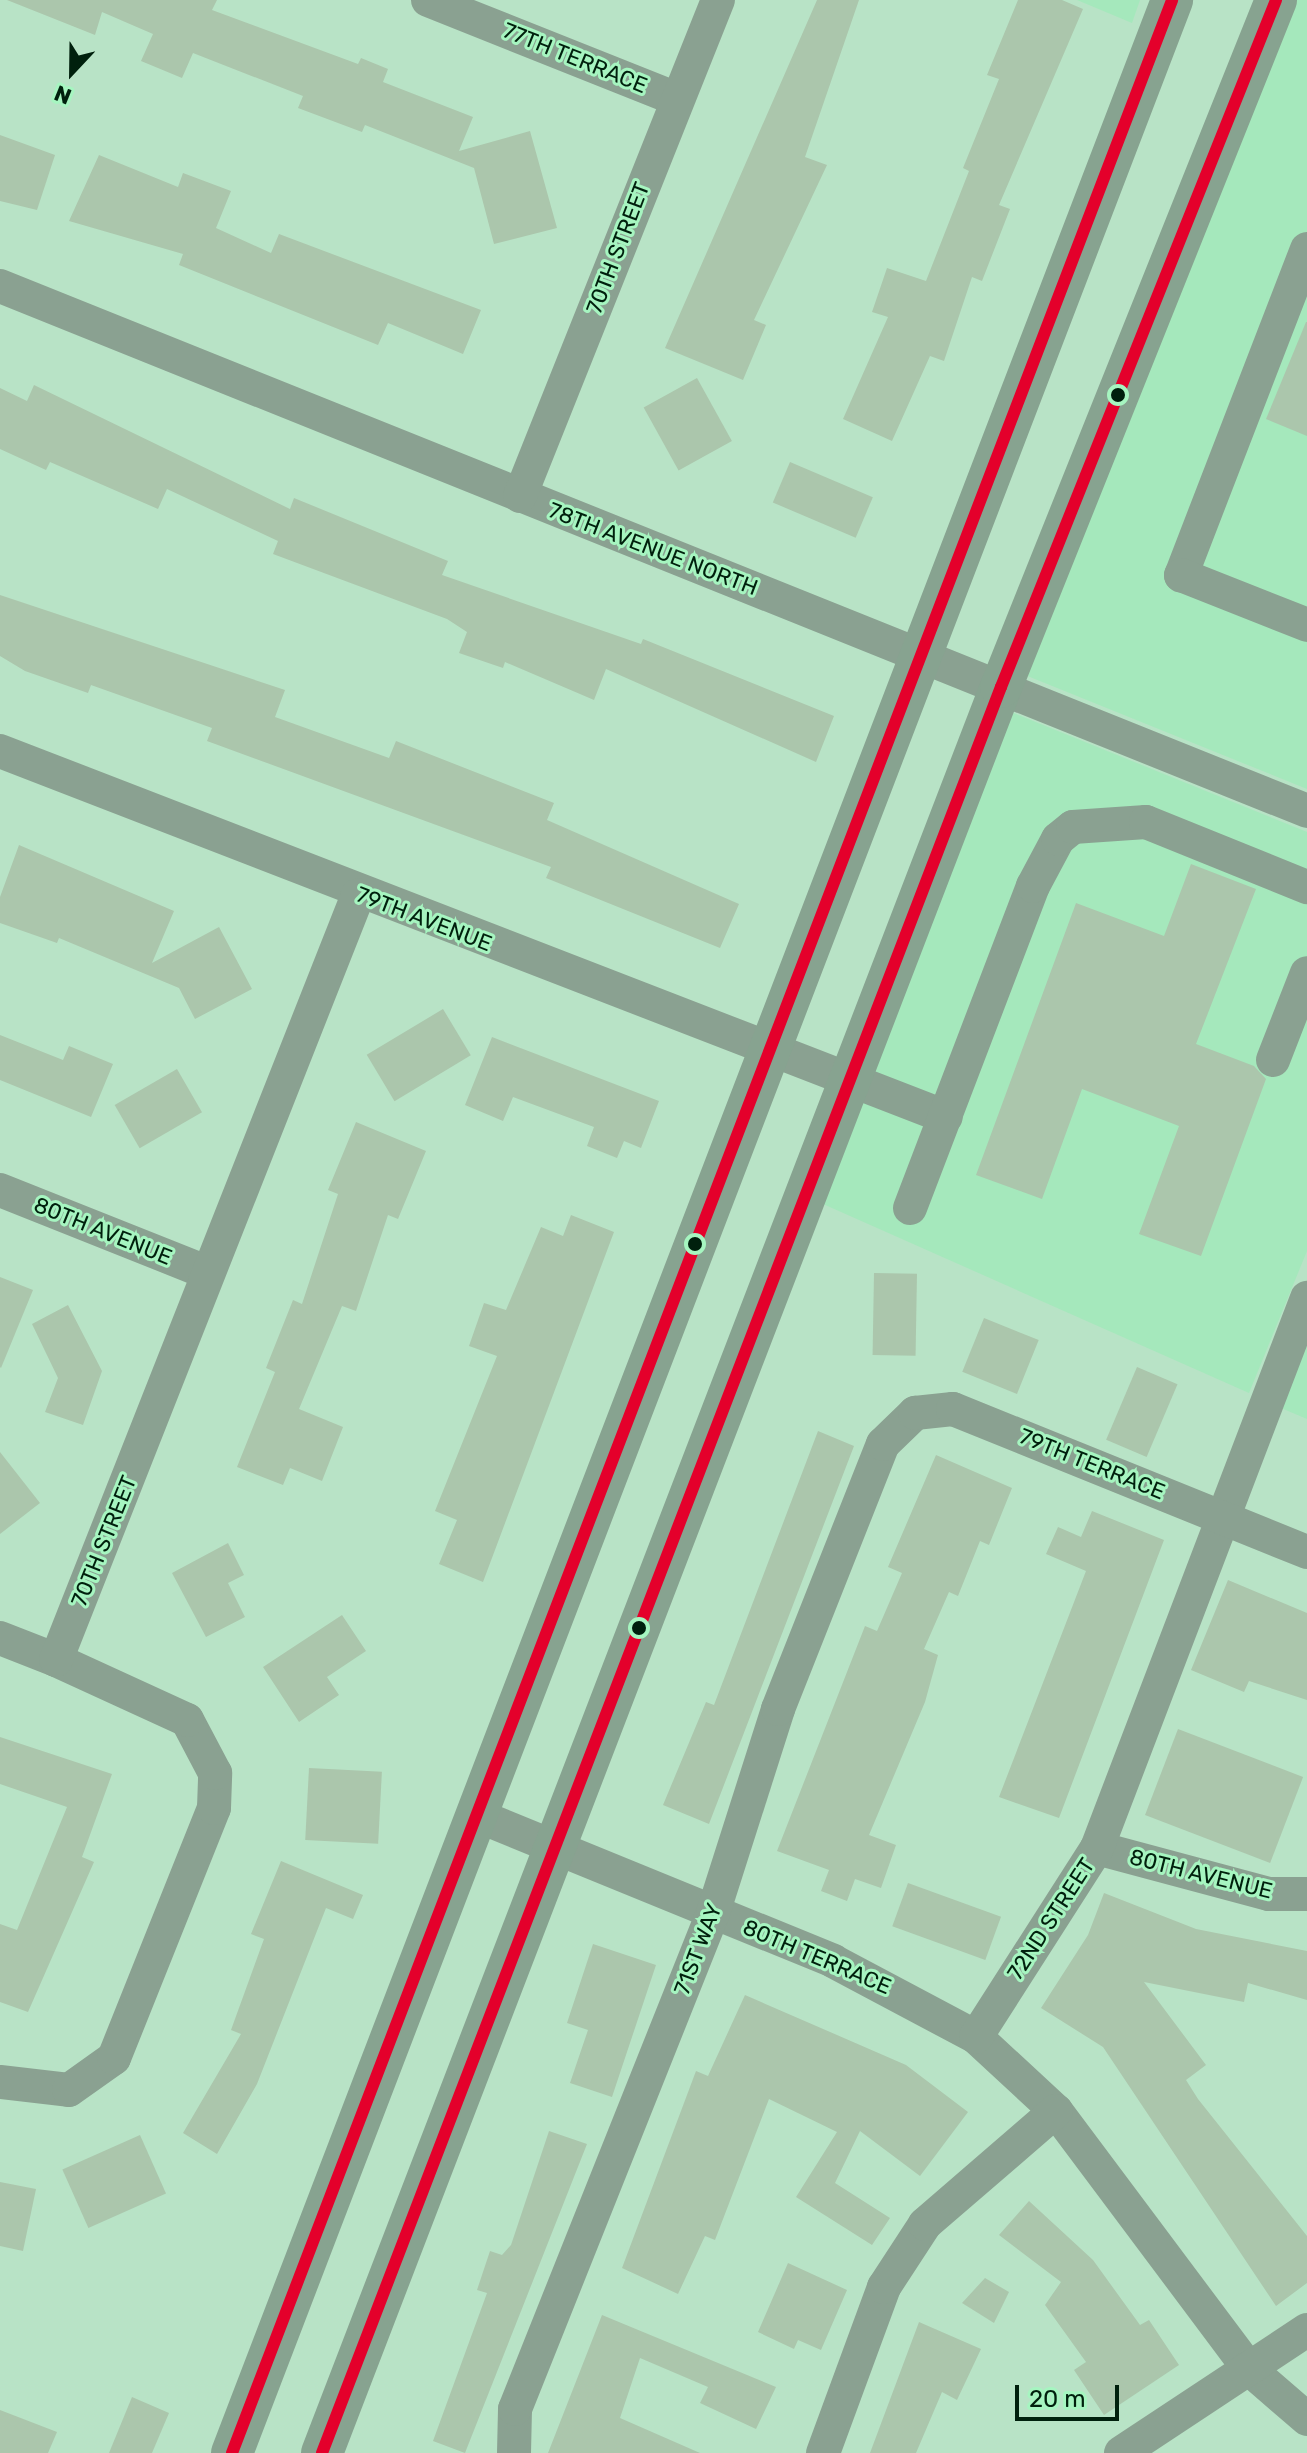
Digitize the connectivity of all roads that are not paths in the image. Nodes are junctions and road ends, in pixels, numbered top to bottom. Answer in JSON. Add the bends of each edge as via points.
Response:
{"nodes":[{"id":1,"x":428,"y":0,"type":"edge"},
{"id":2,"x":718,"y":0,"type":"edge"},
{"id":3,"x":1172,"y":0,"type":"edge"},
{"id":4,"x":1276,"y":0,"type":"edge"},
{"id":5,"x":677,"y":99,"type":"junction"},
{"id":6,"x":1307,"y":249,"type":"edge"},
{"id":7,"x":0,"y":286,"type":"edge"},
{"id":8,"x":520,"y":496,"type":"junction"},
{"id":9,"x":1307,"y":625,"type":"edge"},
{"id":10,"x":924,"y":655,"type":"junction"},
{"id":11,"x":1001,"y":687,"type":"junction"},
{"id":12,"x":0,"y":751,"type":"edge"},
{"id":13,"x":1307,"y":811,"type":"edge"},
{"id":14,"x":1307,"y":887,"type":"edge"},
{"id":15,"x":358,"y":895,"type":"junction"},
{"id":16,"x":1307,"y":973,"type":"edge"},
{"id":17,"x":770,"y":1049,"type":"junction"},
{"id":18,"x":1273,"y":1060,"type":"dead end"},
{"id":19,"x":852,"y":1079,"type":"junction"},
{"id":20,"x":946,"y":1117,"type":"junction"},
{"id":21,"x":0,"y":1190,"type":"edge"},
{"id":22,"x":910,"y":1208,"type":"dead end"},
{"id":23,"x":206,"y":1272,"type":"junction"},
{"id":24,"x":1307,"y":1298,"type":"edge"},
{"id":25,"x":883,"y":1444,"type":"joint"},
{"id":26,"x":1219,"y":1514,"type":"junction"},
{"id":27,"x":1307,"y":1552,"type":"edge"},
{"id":28,"x":0,"y":1638,"type":"edge"},
{"id":29,"x":56,"y":1660,"type":"junction"},
{"id":30,"x":476,"y":1815,"type":"junction"},
{"id":31,"x":554,"y":1847,"type":"junction"},
{"id":32,"x":1097,"y":1848,"type":"junction"},
{"id":33,"x":1307,"y":1894,"type":"edge"},
{"id":34,"x":713,"y":1913,"type":"junction"},
{"id":35,"x":976,"y":2037,"type":"junction"},
{"id":36,"x":0,"y":2082,"type":"edge"},
{"id":37,"x":1056,"y":2111,"type":"junction"},
{"id":38,"x":1307,"y":2330,"type":"edge"},
{"id":39,"x":1248,"y":2368,"type":"junction"},
{"id":40,"x":1307,"y":2419,"type":"edge"},
{"id":41,"x":232,"y":2453,"type":"edge"},
{"id":42,"x":322,"y":2453,"type":"edge"},
{"id":43,"x":514,"y":2453,"type":"edge"},
{"id":44,"x":823,"y":2453,"type":"edge"},
{"id":45,"x":1121,"y":2453,"type":"edge"}],
"edges":[{"from":1,"to":5,"type":"street","name":"77TH TERRACE"},
{"from":2,"to":5,"type":"street","name":"70TH STREET"},
{"from":3,"to":10,"type":"main road"},
{"from":4,"to":11,"type":"main road"},
{"from":5,"to":8,"type":"street","name":"70TH STREET"},
{"from":6,"to":9,"type":"street","via":[[1181,575]]},
{"from":7,"to":8,"type":"street","name":"78TH AVENUE NORTH"},
{"from":8,"to":10,"type":"street","name":"78TH AVENUE NORTH"},
{"from":10,"to":11,"type":"street","name":"78TH AVENUE NORTH"},
{"from":10,"to":17,"type":"main road"},
{"from":11,"to":13,"type":"street","name":"78TH AVENUE NORTH"},
{"from":11,"to":19,"type":"main road"},
{"from":12,"to":15,"type":"street","name":"79TH AVENUE"},
{"from":14,"to":20,"type":"street","via":[[1146,822],[1073,827],[1058,839],[1033,886]]},
{"from":15,"to":17,"type":"street","name":"79TH AVENUE"},
{"from":15,"to":23,"type":"street","name":"70TH STREET"},
{"from":16,"to":18,"type":"street"},
{"from":17,"to":19,"type":"street","name":"79TH AVENUE"},
{"from":17,"to":30,"type":"main road"},
{"from":19,"to":20,"type":"street","name":"79TH AVENUE"},
{"from":19,"to":31,"type":"main road"},
{"from":20,"to":22,"type":"street"},
{"from":21,"to":23,"type":"street","name":"80TH AVENUE"},
{"from":23,"to":29,"type":"street","name":"70TH STREET"},
{"from":24,"to":26,"type":"street","name":"72ND STREET"},
{"from":25,"to":26,"type":"street","name":"79TH TERRACE","via":[[915,1413],[953,1409]]},
{"from":25,"to":34,"type":"street","name":"71ST WAY","via":[[778,1709]]},
{"from":26,"to":27,"type":"street","name":"79TH TERRACE"},
{"from":26,"to":32,"type":"street","name":"72ND STREET"},
{"from":28,"to":29,"type":"street"},
{"from":29,"to":36,"type":"street","via":[[187,1720],[209,1753],[217,1792],[122,2042],[102,2072],[69,2090]]},
{"from":30,"to":31,"type":"street","name":"80TH TERRACE"},
{"from":30,"to":41,"type":"main road"},
{"from":31,"to":34,"type":"street","name":"80TH TERRACE"},
{"from":31,"to":42,"type":"main road"},
{"from":32,"to":33,"type":"street","name":"80TH AVENUE","via":[[1269,1894]]},
{"from":32,"to":35,"type":"street","name":"72ND STREET"},
{"from":34,"to":35,"type":"street","name":"80TH TERRACE","via":[[876,1981]]},
{"from":34,"to":43,"type":"street","name":"71ST WAY","via":[[515,2409]]},
{"from":35,"to":37,"type":"street"},
{"from":37,"to":39,"type":"street"},
{"from":37,"to":44,"type":"street","via":[[925,2224],[884,2287]]},
{"from":38,"to":39,"type":"street"},
{"from":39,"to":40,"type":"street"},
{"from":39,"to":45,"type":"street"}]}
